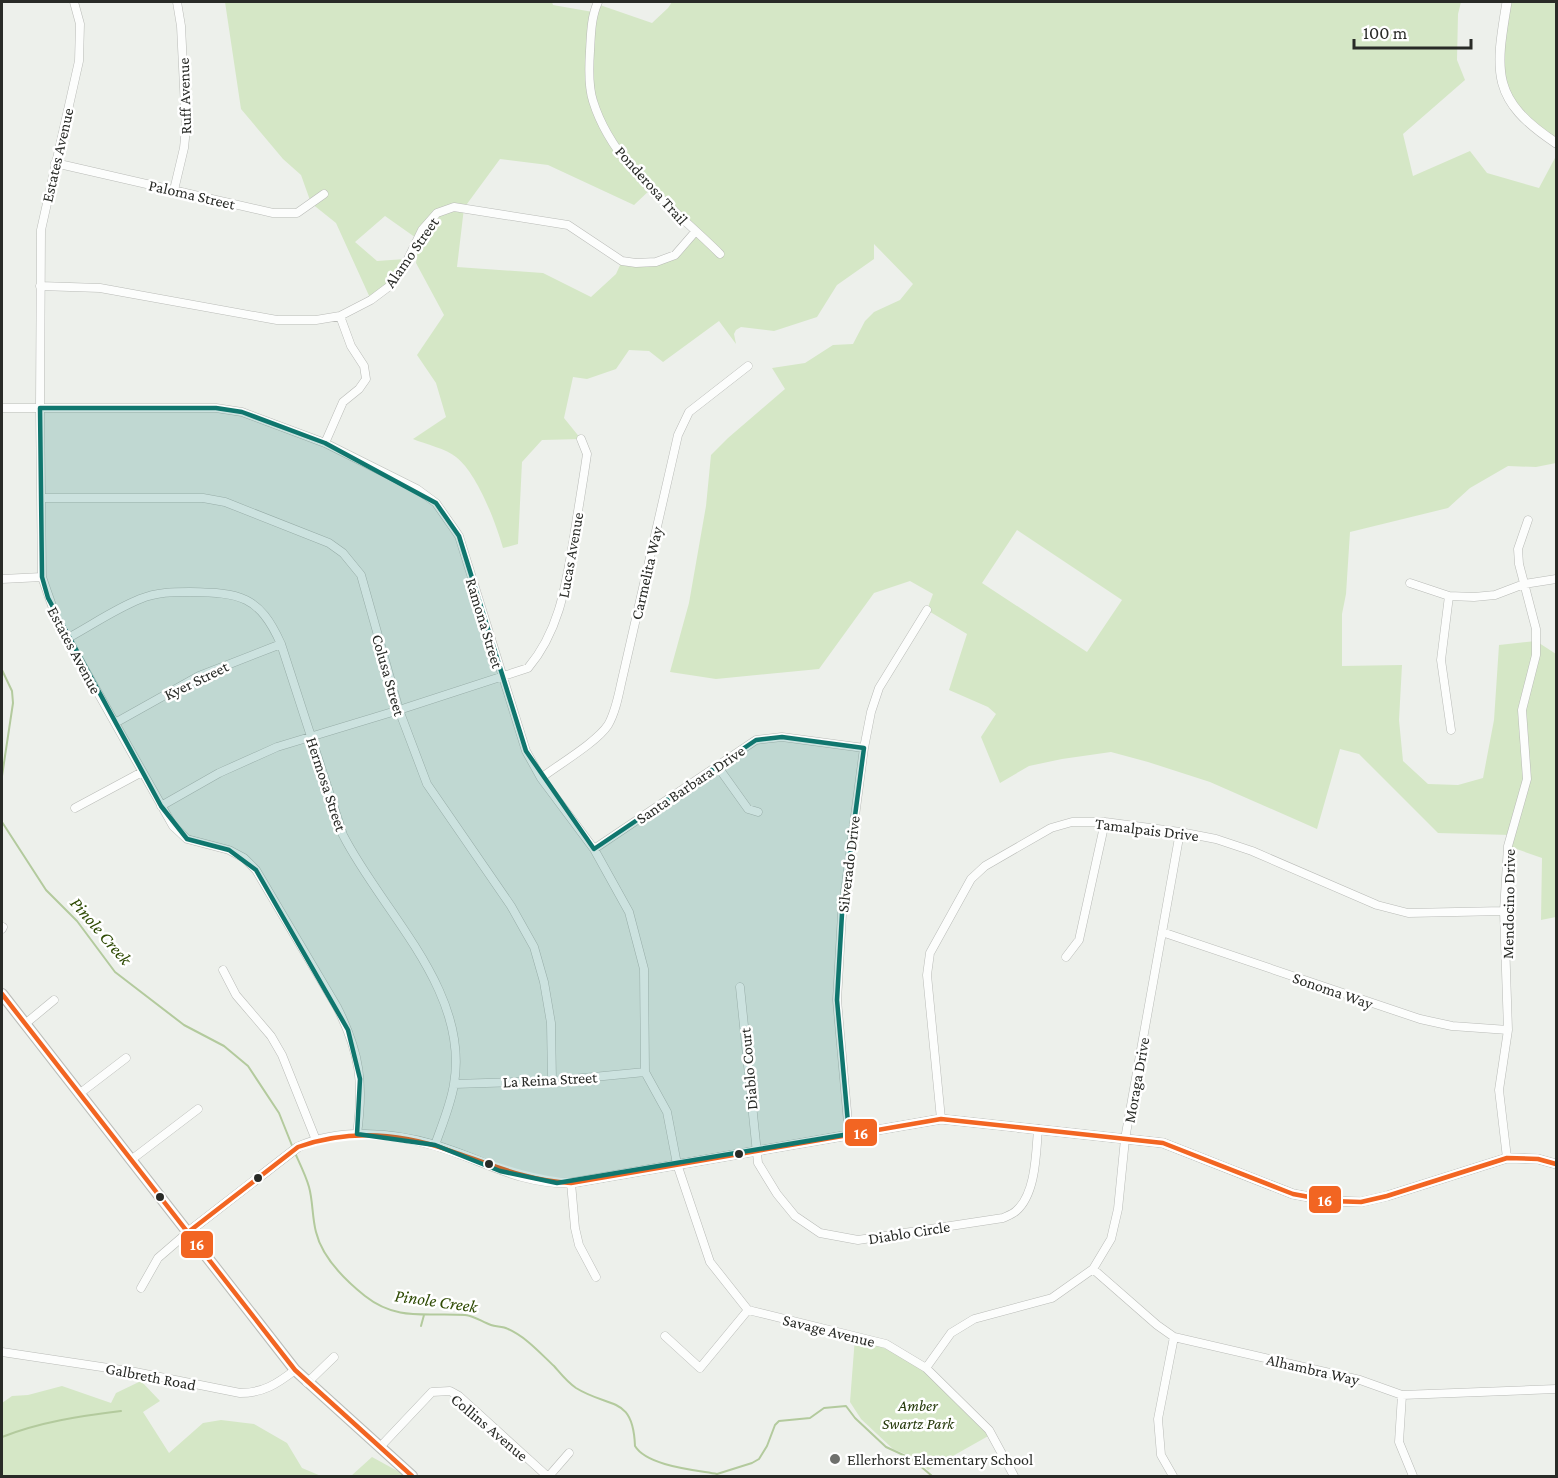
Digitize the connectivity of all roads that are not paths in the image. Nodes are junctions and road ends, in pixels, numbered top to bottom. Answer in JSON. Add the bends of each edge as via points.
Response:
{"nodes":[{"id":1,"x":74,"y":2,"type":"edge"},
{"id":2,"x":177,"y":2,"type":"edge"},
{"id":3,"x":598,"y":2,"type":"edge"},
{"id":4,"x":1507,"y":2,"type":"edge"},
{"id":5,"x":1557,"y":143,"type":"edge"},
{"id":6,"x":55,"y":163,"type":"junction"},
{"id":7,"x":174,"y":190,"type":"junction"},
{"id":8,"x":324,"y":194,"type":"dead end"},
{"id":9,"x":695,"y":232,"type":"junction"},
{"id":10,"x":720,"y":254,"type":"dead end"},
{"id":11,"x":39,"y":286,"type":"junction"},
{"id":12,"x":340,"y":316,"type":"junction"},
{"id":13,"x":748,"y":366,"type":"dead end"},
{"id":14,"x":2,"y":408,"type":"edge"},
{"id":15,"x":40,"y":408,"type":"junction"},
{"id":16,"x":581,"y":439,"type":"dead end"},
{"id":17,"x":325,"y":443,"type":"junction"},
{"id":18,"x":40,"y":498,"type":"junction"},
{"id":19,"x":1528,"y":520,"type":"dead end"},
{"id":20,"x":42,"y":577,"type":"junction"},
{"id":21,"x":2,"y":579,"type":"edge"},
{"id":22,"x":1557,"y":579,"type":"edge"},
{"id":23,"x":1410,"y":583,"type":"dead end"},
{"id":24,"x":1524,"y":584,"type":"junction"},
{"id":25,"x":1449,"y":596,"type":"junction"},
{"id":26,"x":927,"y":610,"type":"dead end"},
{"id":27,"x":68,"y":638,"type":"junction"},
{"id":28,"x":281,"y":644,"type":"junction"},
{"id":29,"x":501,"y":676,"type":"junction"},
{"id":30,"x":399,"y":710,"type":"junction"},
{"id":31,"x":115,"y":723,"type":"junction"},
{"id":32,"x":1451,"y":730,"type":"dead end"},
{"id":33,"x":311,"y":736,"type":"junction"},
{"id":34,"x":864,"y":748,"type":"junction"},
{"id":35,"x":718,"y":767,"type":"junction"},
{"id":36,"x":142,"y":772,"type":"junction"},
{"id":37,"x":541,"y":778,"type":"junction"},
{"id":38,"x":161,"y":806,"type":"junction"},
{"id":39,"x":75,"y":808,"type":"dead end"},
{"id":40,"x":758,"y":812,"type":"dead end"},
{"id":41,"x":1105,"y":822,"type":"junction"},
{"id":42,"x":1180,"y":832,"type":"junction"},
{"id":43,"x":594,"y":849,"type":"junction"},
{"id":44,"x":1504,"y":911,"type":"junction"},
{"id":45,"x":1162,"y":932,"type":"junction"},
{"id":46,"x":1066,"y":957,"type":"dead end"},
{"id":47,"x":224,"y":970,"type":"dead end"},
{"id":48,"x":741,"y":987,"type":"dead end"},
{"id":49,"x":2,"y":994,"type":"edge"},
{"id":50,"x":54,"y":1000,"type":"dead end"},
{"id":51,"x":25,"y":1024,"type":"junction"},
{"id":52,"x":1508,"y":1030,"type":"junction"},
{"id":53,"x":126,"y":1058,"type":"dead end"},
{"id":54,"x":645,"y":1072,"type":"junction"},
{"id":55,"x":552,"y":1081,"type":"junction"},
{"id":56,"x":454,"y":1084,"type":"junction"},
{"id":57,"x":79,"y":1094,"type":"junction"},
{"id":58,"x":198,"y":1110,"type":"dead end"},
{"id":59,"x":940,"y":1119,"type":"junction"},
{"id":60,"x":1038,"y":1129,"type":"junction"},
{"id":61,"x":357,"y":1134,"type":"junction"},
{"id":62,"x":849,"y":1134,"type":"junction"},
{"id":63,"x":1125,"y":1139,"type":"junction"},
{"id":64,"x":314,"y":1140,"type":"junction"},
{"id":65,"x":435,"y":1145,"type":"junction"},
{"id":66,"x":756,"y":1151,"type":"junction"},
{"id":67,"x":1507,"y":1158,"type":"junction"},
{"id":68,"x":131,"y":1160,"type":"junction"},
{"id":69,"x":677,"y":1164,"type":"junction"},
{"id":70,"x":1557,"y":1164,"type":"edge"},
{"id":71,"x":571,"y":1183,"type":"junction"},
{"id":72,"x":187,"y":1233,"type":"junction"},
{"id":73,"x":1093,"y":1269,"type":"junction"},
{"id":74,"x":596,"y":1277,"type":"dead end"},
{"id":75,"x":141,"y":1288,"type":"dead end"},
{"id":76,"x":748,"y":1310,"type":"junction"},
{"id":77,"x":665,"y":1336,"type":"dead end"},
{"id":78,"x":1174,"y":1337,"type":"junction"},
{"id":79,"x":2,"y":1352,"type":"edge"},
{"id":80,"x":334,"y":1357,"type":"dead end"},
{"id":81,"x":926,"y":1368,"type":"junction"},
{"id":82,"x":295,"y":1370,"type":"junction"},
{"id":83,"x":307,"y":1383,"type":"junction"},
{"id":84,"x":1557,"y":1389,"type":"edge"},
{"id":85,"x":1402,"y":1395,"type":"junction"},
{"id":86,"x":380,"y":1448,"type":"junction"},
{"id":87,"x":569,"y":1453,"type":"dead end"},
{"id":88,"x":412,"y":1476,"type":"edge"},
{"id":89,"x":548,"y":1476,"type":"edge"},
{"id":90,"x":1014,"y":1476,"type":"edge"},
{"id":91,"x":1173,"y":1476,"type":"edge"},
{"id":92,"x":1413,"y":1476,"type":"edge"}],
"edges":[{"from":1,"to":6,"type":"street","name":"Estates Avenue","via":[[80,24],[79,61]]},
{"from":2,"to":7,"type":"street","name":"Ruff Avenue","via":[[186,128]]},
{"from":3,"to":9,"type":"street","name":"Ponderosa Trail","via":[[593,12],[589,64],[592,99],[608,137],[630,166]]},
{"from":4,"to":5,"type":"street","via":[[1499,58],[1504,92],[1517,112]]},
{"from":6,"to":7,"type":"street","name":"Paloma Street"},
{"from":6,"to":11,"type":"street","name":"Estates Avenue","via":[[41,230]]},
{"from":7,"to":8,"type":"street","name":"Paloma Street","via":[[273,213],[297,213]]},
{"from":9,"to":10,"type":"street","name":"Ponderosa Trail"},
{"from":9,"to":12,"type":"street","name":"Alamo Street","via":[[675,255],[656,262],[636,263],[622,261],[568,225],[454,207],[437,213],[422,230],[391,285]]},
{"from":11,"to":12,"type":"street","name":"Alamo Street","via":[[100,288],[277,320]]},
{"from":11,"to":15,"type":"street","name":"Estates Avenue"},
{"from":12,"to":17,"type":"street","via":[[351,346],[364,366],[366,379],[343,402]]},
{"from":13,"to":37,"type":"street","name":"Carmelita Way","via":[[689,412],[678,435],[621,684],[607,726]]},
{"from":14,"to":15,"type":"street","name":"Ramona Street"},
{"from":15,"to":17,"type":"street","name":"Ramona Street","via":[[216,408],[243,412]]},
{"from":15,"to":18,"type":"street","name":"Estates Avenue"},
{"from":16,"to":29,"type":"street","name":"Lucas Avenue","via":[[587,454],[564,596],[541,653],[528,668]]},
{"from":17,"to":29,"type":"street","name":"Ramona Street","via":[[417,489],[436,503],[459,536]]},
{"from":18,"to":20,"type":"street","name":"Estates Avenue"},
{"from":18,"to":30,"type":"street","name":"Colusa Street","via":[[203,498],[225,502],[329,543],[344,553],[361,575]]},
{"from":19,"to":24,"type":"street","name":"Mendocino Drive","via":[[1518,549]]},
{"from":20,"to":21,"type":"street"},
{"from":20,"to":27,"type":"street","name":"Estates Avenue","via":[[57,620]]},
{"from":22,"to":24,"type":"street"},
{"from":23,"to":25,"type":"street"},
{"from":24,"to":25,"type":"street","via":[[1495,595]]},
{"from":24,"to":44,"type":"street","name":"Mendocino Drive","via":[[1536,629],[1536,655],[1522,710],[1527,779],[1508,846]]},
{"from":25,"to":32,"type":"street","via":[[1441,660]]},
{"from":26,"to":34,"type":"street","name":"Silverado Drive","via":[[879,688]]},
{"from":27,"to":28,"type":"street","name":"Hermosa Street","via":[[152,595],[226,593],[257,608],[270,621]]},
{"from":27,"to":31,"type":"street","name":"Estates Avenue"},
{"from":28,"to":31,"type":"street","name":"Kyer Street","via":[[199,676]]},
{"from":28,"to":33,"type":"street","name":"Hermosa Street"},
{"from":29,"to":30,"type":"street","name":"Lucas Avenue"},
{"from":29,"to":37,"type":"street","name":"Ramona Street","via":[[526,751]]},
{"from":30,"to":33,"type":"street","name":"Lucas Avenue"},
{"from":30,"to":55,"type":"street","name":"Colusa Street","via":[[427,784],[511,906],[534,947],[551,1023]]},
{"from":31,"to":36,"type":"street","name":"Estates Avenue"},
{"from":33,"to":38,"type":"street","name":"Lucas Avenue","via":[[219,773]]},
{"from":33,"to":56,"type":"street","name":"Hermosa Street","via":[[348,844],[436,984],[453,1036]]},
{"from":34,"to":35,"type":"street","name":"Santa Barbara Drive","via":[[782,737],[756,740]]},
{"from":34,"to":62,"type":"street","name":"Silverado Drive","via":[[842,914],[837,1000]]},
{"from":35,"to":40,"type":"street","via":[[748,809]]},
{"from":35,"to":43,"type":"street","name":"Santa Barbara Drive"},
{"from":36,"to":38,"type":"street","name":"Estates Avenue"},
{"from":36,"to":39,"type":"street"},
{"from":37,"to":43,"type":"street","name":"Ramona Street"},
{"from":38,"to":61,"type":"street","name":"Estates Avenue","via":[[187,839],[229,850],[256,870],[348,1030],[360,1079]]},
{"from":41,"to":42,"type":"street","name":"Tamalpais Drive"},
{"from":41,"to":46,"type":"street","via":[[1079,939]]},
{"from":41,"to":59,"type":"street","name":"Tamalpais Drive","via":[[1072,822],[1051,828],[985,866],[971,879],[930,953],[927,975]]},
{"from":42,"to":44,"type":"street","name":"Tamalpais Drive","via":[[1216,838],[1377,905],[1408,913]]},
{"from":42,"to":45,"type":"street","name":"Moraga Drive"},
{"from":43,"to":54,"type":"street","name":"Ramona Street","via":[[629,912],[644,969]]},
{"from":44,"to":52,"type":"street","name":"Mendocino Drive"},
{"from":45,"to":52,"type":"street","name":"Sonoma Way","via":[[1420,1019]]},
{"from":45,"to":63,"type":"street","name":"Moraga Drive"},
{"from":47,"to":64,"type":"street","via":[[236,995],[282,1055]]},
{"from":48,"to":66,"type":"street","name":"Diablo Court"},
{"from":49,"to":51,"type":"main road"},
{"from":50,"to":51,"type":"street"},
{"from":51,"to":57,"type":"main road"},
{"from":52,"to":67,"type":"street","name":"Mendocino Drive","via":[[1499,1090]]},
{"from":53,"to":57,"type":"street"},
{"from":54,"to":55,"type":"street","name":"La Reina Street"},
{"from":54,"to":69,"type":"street","name":"Ramona Street","via":[[667,1112]]},
{"from":55,"to":56,"type":"street","name":"La Reina Street"},
{"from":56,"to":65,"type":"street","name":"Hermosa Street"},
{"from":57,"to":68,"type":"main road"},
{"from":58,"to":68,"type":"street"},
{"from":59,"to":60,"type":"street"},
{"from":59,"to":62,"type":"street"},
{"from":60,"to":63,"type":"street"},
{"from":60,"to":66,"type":"street","name":"Diablo Circle","via":[[1028,1195],[1017,1210],[1003,1218],[858,1240],[820,1233],[795,1216],[762,1170]]},
{"from":61,"to":64,"type":"street"},
{"from":61,"to":65,"type":"street","via":[[400,1137]]},
{"from":62,"to":66,"type":"street"},
{"from":63,"to":67,"type":"street","via":[[1163,1143],[1293,1194],[1332,1201],[1361,1202],[1387,1196]]},
{"from":63,"to":73,"type":"street","name":"Moraga Drive","via":[[1111,1239]]},
{"from":64,"to":72,"type":"street","via":[[281,1159]]},
{"from":65,"to":71,"type":"street","via":[[520,1177]]},
{"from":66,"to":69,"type":"street"},
{"from":67,"to":70,"type":"street"},
{"from":68,"to":72,"type":"main road"},
{"from":69,"to":71,"type":"street"},
{"from":69,"to":76,"type":"street","via":[[710,1262]]},
{"from":71,"to":74,"type":"street","via":[[579,1245]]},
{"from":72,"to":75,"type":"street","via":[[158,1258]]},
{"from":72,"to":82,"type":"main road"},
{"from":73,"to":78,"type":"street","name":"Alhambra Way"},
{"from":73,"to":81,"type":"street","name":"Moraga Drive","via":[[1052,1298],[974,1319],[951,1333]]},
{"from":76,"to":77,"type":"street","via":[[700,1368]]},
{"from":76,"to":81,"type":"street","name":"Savage Avenue","via":[[886,1344]]},
{"from":78,"to":85,"type":"street","name":"Alhambra Way","via":[[1360,1380]]},
{"from":78,"to":91,"type":"street","via":[[1158,1419],[1161,1455]]},
{"from":79,"to":82,"type":"street","name":"Galbreth Road","via":[[240,1393],[267,1389]]},
{"from":80,"to":83,"type":"street"},
{"from":81,"to":90,"type":"street","name":"Savage Avenue","via":[[989,1430]]},
{"from":82,"to":83,"type":"main road"},
{"from":83,"to":86,"type":"main road"},
{"from":84,"to":85,"type":"street","name":"Alhambra Way"},
{"from":85,"to":92,"type":"street","via":[[1399,1442]]},
{"from":86,"to":88,"type":"main road"},
{"from":86,"to":89,"type":"street","name":"Collins Avenue","via":[[432,1392],[450,1391]]},
{"from":87,"to":89,"type":"street"}]}
